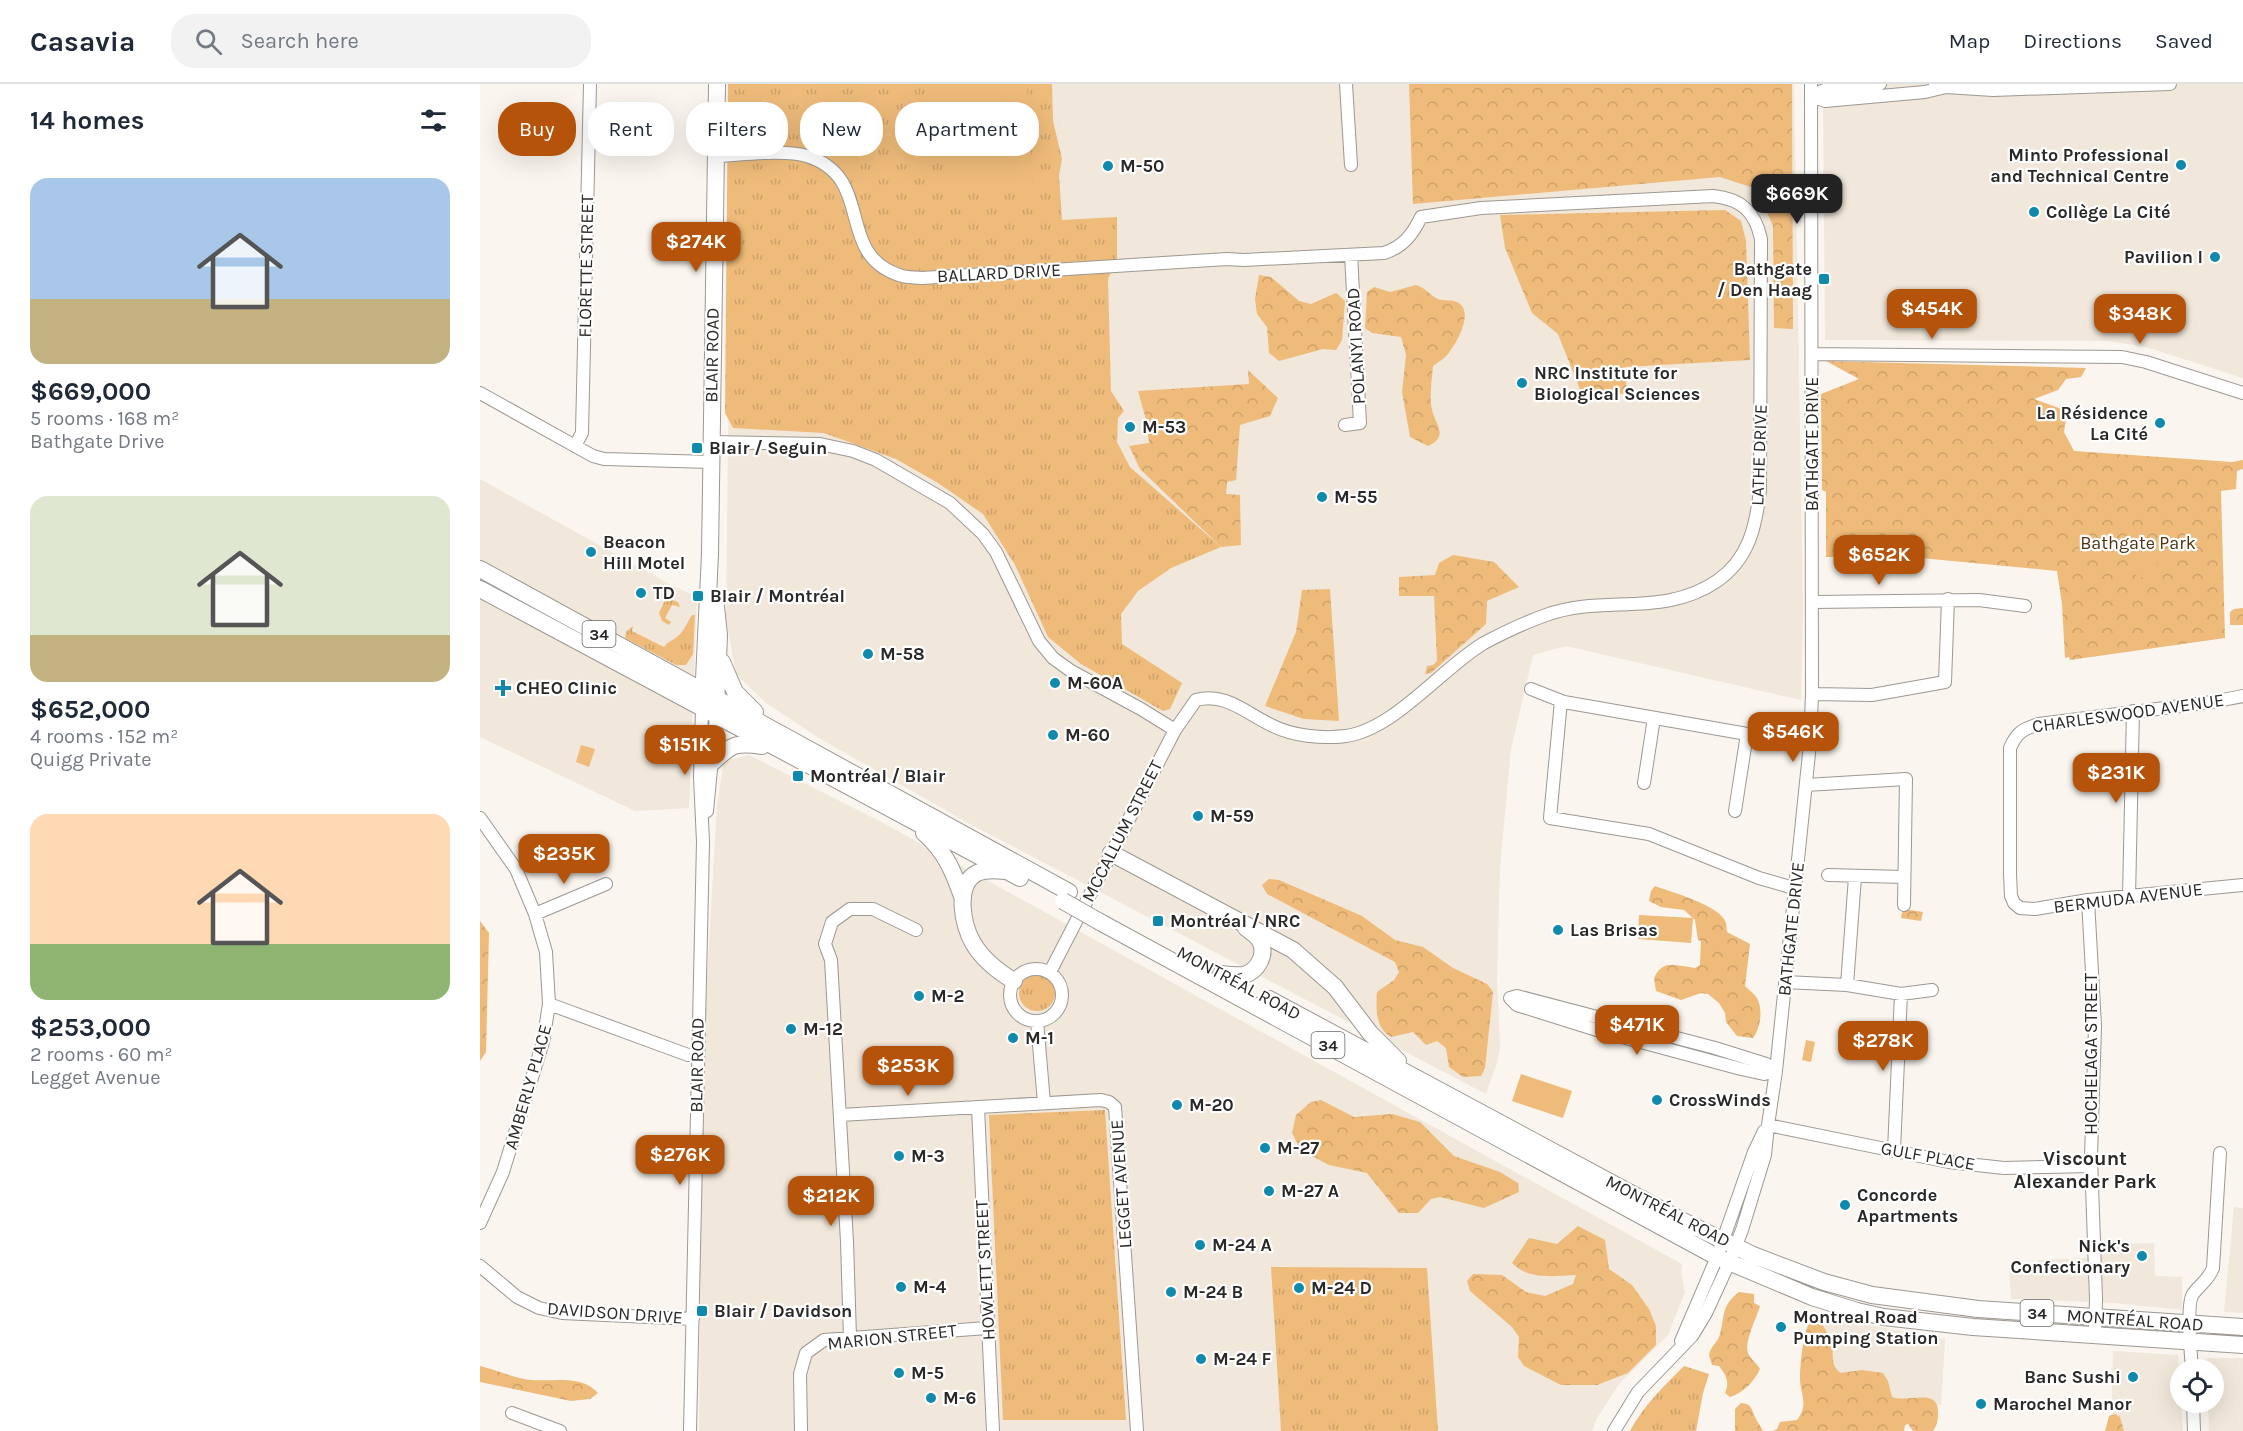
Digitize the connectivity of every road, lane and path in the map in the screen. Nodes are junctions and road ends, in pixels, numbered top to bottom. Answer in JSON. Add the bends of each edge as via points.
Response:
{"nodes":[{"id":1,"x":590,"y":84,"type":"edge"},
{"id":2,"x":717,"y":84,"type":"edge"},
{"id":3,"x":1346,"y":84,"type":"edge"},
{"id":4,"x":1880,"y":84,"type":"edge"},
{"id":5,"x":2170,"y":84,"type":"edge"},
{"id":6,"x":1941,"y":86,"type":"edge"},
{"id":7,"x":1811,"y":90,"type":"edge"},
{"id":8,"x":717,"y":102,"type":"edge"},
{"id":9,"x":788,"y":153,"type":"edge"},
{"id":10,"x":716,"y":156,"type":"edge"},
{"id":11,"x":1351,"y":165,"type":"dead end"},
{"id":12,"x":1351,"y":255,"type":"junction"},
{"id":13,"x":1812,"y":354,"type":"junction"},
{"id":14,"x":480,"y":393,"type":"edge"},
{"id":15,"x":2243,"y":393,"type":"edge"},
{"id":16,"x":1345,"y":425,"type":"dead end"},
{"id":17,"x":711,"y":442,"type":"junction"},
{"id":18,"x":575,"y":446,"type":"junction"},
{"id":19,"x":711,"y":462,"type":"junction"},
{"id":20,"x":711,"y":554,"type":"junction"},
{"id":21,"x":480,"y":569,"type":"edge"},
{"id":22,"x":480,"y":589,"type":"edge"},
{"id":23,"x":1948,"y":599,"type":"junction"},
{"id":24,"x":1813,"y":602,"type":"junction"},
{"id":25,"x":2025,"y":606,"type":"dead end"},
{"id":26,"x":719,"y":645,"type":"junction"},
{"id":27,"x":1531,"y":689,"type":"dead end"},
{"id":28,"x":1812,"y":694,"type":"junction"},
{"id":29,"x":710,"y":695,"type":"junction"},
{"id":30,"x":2243,"y":697,"type":"edge"},
{"id":31,"x":1204,"y":698,"type":"joint"},
{"id":32,"x":1561,"y":701,"type":"junction"},
{"id":33,"x":2133,"y":711,"type":"junction"},
{"id":34,"x":709,"y":713,"type":"junction"},
{"id":35,"x":1654,"y":718,"type":"junction"},
{"id":36,"x":1174,"y":730,"type":"junction"},
{"id":37,"x":1747,"y":734,"type":"junction"},
{"id":38,"x":789,"y":738,"type":"junction"},
{"id":39,"x":1810,"y":744,"type":"junction"},
{"id":40,"x":774,"y":748,"type":"junction"},
{"id":41,"x":713,"y":762,"type":"junction"},
{"id":42,"x":1644,"y":783,"type":"dead end"},
{"id":43,"x":1806,"y":785,"type":"junction"},
{"id":44,"x":1735,"y":811,"type":"dead end"},
{"id":45,"x":905,"y":817,"type":"junction"},
{"id":46,"x":480,"y":818,"type":"edge"},
{"id":47,"x":703,"y":842,"type":"junction"},
{"id":48,"x":1111,"y":853,"type":"junction"},
{"id":49,"x":1005,"y":871,"type":"junction"},
{"id":50,"x":1828,"y":875,"type":"dead end"},
{"id":51,"x":1856,"y":877,"type":"junction"},
{"id":52,"x":1904,"y":877,"type":"junction"},
{"id":53,"x":606,"y":884,"type":"dead end"},
{"id":54,"x":2243,"y":885,"type":"edge"},
{"id":55,"x":1794,"y":888,"type":"junction"},
{"id":56,"x":1066,"y":896,"type":"junction"},
{"id":57,"x":2129,"y":897,"type":"junction"},
{"id":58,"x":963,"y":899,"type":"junction"},
{"id":59,"x":2088,"y":900,"type":"junction"},
{"id":60,"x":2014,"y":903,"type":"joint"},
{"id":61,"x":1904,"y":905,"type":"dead end"},
{"id":62,"x":535,"y":914,"type":"junction"},
{"id":63,"x":1102,"y":917,"type":"junction"},
{"id":64,"x":1241,"y":923,"type":"junction"},
{"id":65,"x":916,"y":930,"type":"dead end"},
{"id":66,"x":1050,"y":972,"type":"junction"},
{"id":67,"x":1221,"y":974,"type":"junction"},
{"id":68,"x":1014,"y":981,"type":"junction"},
{"id":69,"x":1785,"y":982,"type":"junction"},
{"id":70,"x":1847,"y":985,"type":"junction"},
{"id":71,"x":1932,"y":990,"type":"dead end"},
{"id":72,"x":1901,"y":994,"type":"junction"},
{"id":73,"x":549,"y":1004,"type":"junction"},
{"id":74,"x":1037,"y":1021,"type":"junction"},
{"id":75,"x":697,"y":1054,"type":"junction"},
{"id":76,"x":1776,"y":1071,"type":"junction"},
{"id":77,"x":1419,"y":1079,"type":"junction"},
{"id":78,"x":1044,"y":1103,"type":"junction"},
{"id":79,"x":978,"y":1108,"type":"junction"},
{"id":80,"x":840,"y":1115,"type":"junction"},
{"id":81,"x":1767,"y":1125,"type":"junction"},
{"id":82,"x":1894,"y":1150,"type":"junction"},
{"id":83,"x":2220,"y":1153,"type":"dead end"},
{"id":84,"x":2091,"y":1166,"type":"junction"},
{"id":85,"x":480,"y":1223,"type":"edge"},
{"id":86,"x":1729,"y":1244,"type":"junction"},
{"id":87,"x":1723,"y":1260,"type":"junction"},
{"id":88,"x":480,"y":1266,"type":"edge"},
{"id":89,"x":1887,"y":1298,"type":"junction"},
{"id":90,"x":2096,"y":1316,"type":"junction"},
{"id":91,"x":1884,"y":1317,"type":"junction"},
{"id":92,"x":693,"y":1319,"type":"junction"},
{"id":93,"x":2190,"y":1324,"type":"junction"},
{"id":94,"x":2243,"y":1327,"type":"edge"},
{"id":95,"x":987,"y":1328,"type":"junction"},
{"id":96,"x":2095,"y":1335,"type":"junction"},
{"id":97,"x":850,"y":1337,"type":"junction"},
{"id":98,"x":2191,"y":1341,"type":"junction"},
{"id":99,"x":2243,"y":1345,"type":"edge"},
{"id":100,"x":2192,"y":1359,"type":"edge"},
{"id":101,"x":512,"y":1413,"type":"dead end"},
{"id":102,"x":2193,"y":1413,"type":"edge"},
{"id":103,"x":560,"y":1431,"type":"edge"},
{"id":104,"x":690,"y":1431,"type":"edge"},
{"id":105,"x":801,"y":1431,"type":"edge"},
{"id":106,"x":993,"y":1431,"type":"edge"},
{"id":107,"x":1137,"y":1431,"type":"edge"},
{"id":108,"x":1614,"y":1431,"type":"edge"},
{"id":109,"x":2194,"y":1431,"type":"edge"}],
"edges":[{"from":1,"to":18,"type":"street","name":"FLORETTE STREET","via":[[582,433]]},
{"from":2,"to":8,"type":"main road","name":"BLAIR ROAD"},
{"from":3,"to":11,"type":"street"},
{"from":4,"to":7,"type":"street"},
{"from":5,"to":6,"type":"street","via":[[1993,90]]},
{"from":6,"to":7,"type":"street","via":[[1925,92],[1825,101]]},
{"from":7,"to":13,"type":"street","name":"BATHGATE DRIVE"},
{"from":9,"to":12,"type":"street","name":"BALLARD DRIVE","via":[[822,161],[838,175],[850,194],[860,240],[872,258],[900,276],[950,277]]},
{"from":10,"to":17,"type":"main road","name":"BLAIR ROAD"},
{"from":12,"to":16,"type":"street","name":"POLANYI ROAD","via":[[1360,423]]},
{"from":12,"to":31,"type":"street","name":"LATHE DRIVE","via":[[1396,249],[1421,217],[1481,208],[1713,196],[1746,207],[1761,239],[1760,490],[1749,545],[1720,579],[1700,592],[1678,600],[1567,609],[1484,644],[1381,724],[1351,735],[1294,733],[1230,702]]},
{"from":13,"to":15,"type":"street","via":[[2122,357]]},
{"from":13,"to":24,"type":"street","name":"BATHGATE DRIVE"},
{"from":14,"to":18,"type":"street"},
{"from":17,"to":19,"type":"main road","name":"BLAIR ROAD"},
{"from":17,"to":36,"type":"street","via":[[820,444],[854,451],[950,503],[996,552],[1039,641],[1053,658]]},
{"from":18,"to":19,"type":"street","via":[[604,459]]},
{"from":19,"to":20,"type":"main road","name":"BLAIR ROAD"},
{"from":20,"to":26,"type":"main road","name":"BLAIR ROAD"},
{"from":20,"to":29,"type":"main road","name":"BLAIR ROAD"},
{"from":21,"to":29,"type":"main road","name":"MONTRÉAL ROAD","number":"34"},
{"from":22,"to":34,"type":"main road","name":"MONTRÉAL ROAD","number":"34"},
{"from":23,"to":24,"type":"street"},
{"from":23,"to":25,"type":"street"},
{"from":23,"to":28,"type":"street","via":[[1945,682],[1872,695]]},
{"from":24,"to":28,"type":"street","name":"BATHGATE DRIVE"},
{"from":26,"to":29,"type":"main road","name":"BLAIR ROAD"},
{"from":26,"to":38,"type":"main road","via":[[724,672],[735,692]]},
{"from":27,"to":32,"type":"street"},
{"from":28,"to":39,"type":"street","name":"BATHGATE DRIVE"},
{"from":29,"to":34,"type":"main road","name":"BLAIR ROAD"},
{"from":29,"to":38,"type":"main road","name":"MONTRÉAL ROAD","number":"34"},
{"from":30,"to":33,"type":"street","name":"CHARLESWOOD AVENUE"},
{"from":31,"to":36,"type":"street","name":"MCCALLUM STREET","via":[[1191,705]]},
{"from":32,"to":35,"type":"street"},
{"from":32,"to":55,"type":"street","via":[[1550,818],[1650,834]]},
{"from":33,"to":57,"type":"street"},
{"from":33,"to":60,"type":"street","name":"CHARLESWOOD AVENUE","via":[[2039,724],[2022,729],[2015,736],[2010,748],[2010,874]]},
{"from":34,"to":40,"type":"main road","name":"MONTRÉAL ROAD","number":"34"},
{"from":34,"to":41,"type":"street","name":"BLAIR ROAD"},
{"from":34,"to":47,"type":"street","name":"BLAIR ROAD","via":[[699,777]]},
{"from":35,"to":37,"type":"street"},
{"from":35,"to":42,"type":"street"},
{"from":36,"to":48,"type":"street","name":"MCCALLUM STREET"},
{"from":37,"to":39,"type":"street"},
{"from":37,"to":44,"type":"street"},
{"from":38,"to":56,"type":"main road","name":"MONTRÉAL ROAD","number":"34"},
{"from":39,"to":43,"type":"street","name":"BATHGATE DRIVE"},
{"from":40,"to":41,"type":"main road","via":[[735,744]]},
{"from":40,"to":45,"type":"main road","name":"MONTRÉAL ROAD","number":"34"},
{"from":41,"to":47,"type":"street","name":"BLAIR ROAD"},
{"from":43,"to":52,"type":"street","via":[[1906,779]]},
{"from":43,"to":55,"type":"street","name":"BATHGATE DRIVE"},
{"from":45,"to":49,"type":"main road","name":"MONTRÉAL ROAD","number":"34"},
{"from":45,"to":58,"type":"main road","via":[[946,857]]},
{"from":46,"to":62,"type":"street","name":"AMBERLY PLACE","via":[[516,868]]},
{"from":47,"to":75,"type":"street","name":"BLAIR ROAD"},
{"from":48,"to":64,"type":"main road"},
{"from":48,"to":66,"type":"street","name":"MCCALLUM STREET"},
{"from":49,"to":56,"type":"main road","name":"MONTRÉAL ROAD","number":"34"},
{"from":49,"to":58,"type":"main road","via":[[975,875]]},
{"from":50,"to":51,"type":"street"},
{"from":51,"to":52,"type":"street"},
{"from":51,"to":70,"type":"street"},
{"from":52,"to":61,"type":"street"},
{"from":53,"to":62,"type":"street"},
{"from":54,"to":57,"type":"street","name":"BERMUDA AVENUE"},
{"from":55,"to":69,"type":"street","name":"BATHGATE DRIVE"},
{"from":56,"to":63,"type":"main road","name":"MONTRÉAL ROAD","number":"34"},
{"from":57,"to":59,"type":"street","name":"BERMUDA AVENUE"},
{"from":58,"to":68,"type":"main road","via":[[965,923],[973,944],[987,962]]},
{"from":59,"to":60,"type":"street","name":"BERMUDA AVENUE","via":[[2035,909],[2020,908]]},
{"from":59,"to":84,"type":"street","name":"HOCHELAGA STREET","via":[[2095,1026]]},
{"from":62,"to":73,"type":"street","name":"AMBERLY PLACE","via":[[546,952]]},
{"from":63,"to":67,"type":"main road","name":"MONTRÉAL ROAD","number":"34"},
{"from":63,"to":87,"type":"main road","name":"MONTRÉAL ROAD","number":"34"},
{"from":64,"to":67,"type":"main road","via":[[1261,942],[1260,961],[1245,975]]},
{"from":64,"to":77,"type":"main road","via":[[1276,939],[1310,962],[1382,1046]]},
{"from":65,"to":80,"type":"street","via":[[873,909],[850,909],[832,922],[825,944],[831,960]]},
{"from":66,"to":68,"type":"street","via":[[1032,969]]},
{"from":66,"to":74,"type":"street","via":[[1060,982],[1062,1002],[1054,1015]]},
{"from":67,"to":77,"type":"main road","name":"MONTRÉAL ROAD","number":"34"},
{"from":68,"to":74,"type":"street","via":[[1010,992],[1012,1006],[1024,1019]]},
{"from":69,"to":70,"type":"street"},
{"from":69,"to":76,"type":"street","name":"BATHGATE DRIVE"},
{"from":70,"to":72,"type":"street"},
{"from":71,"to":72,"type":"street"},
{"from":72,"to":82,"type":"street"},
{"from":73,"to":75,"type":"street"},
{"from":73,"to":85,"type":"street","name":"AMBERLY PLACE","via":[[543,1042],[503,1172]]},
{"from":74,"to":78,"type":"street"},
{"from":75,"to":92,"type":"street","name":"BLAIR ROAD"},
{"from":76,"to":76,"type":"street","via":[[1766,1064],[1706,1046],[1534,999],[1510,998],[1517,1005],[1600,1031],[1741,1069],[1764,1074]]},
{"from":76,"to":81,"type":"street","name":"BATHGATE DRIVE"},
{"from":77,"to":86,"type":"main road","name":"MONTRÉAL ROAD","number":"34"},
{"from":78,"to":79,"type":"street","name":"LEGGET AVENUE"},
{"from":78,"to":107,"type":"street","name":"LEGGET AVENUE","via":[[1101,1100],[1116,1107]]},
{"from":79,"to":80,"type":"street","name":"LEGGET AVENUE"},
{"from":79,"to":95,"type":"street","name":"HOWLETT STREET"},
{"from":80,"to":97,"type":"street"},
{"from":81,"to":82,"type":"street","name":"GULF PLACE"},
{"from":81,"to":86,"type":"street","name":"BATHGATE DRIVE","via":[[1754,1152]]},
{"from":82,"to":84,"type":"street","name":"GULF PLACE","via":[[1949,1162],[2004,1167]]},
{"from":83,"to":93,"type":"street","via":[[2213,1268],[2193,1294]]},
{"from":84,"to":90,"type":"street","name":"HOCHELAGA STREET"},
{"from":86,"to":87,"type":"street","name":"BATHGATE DRIVE"},
{"from":86,"to":89,"type":"main road","name":"MONTRÉAL ROAD","number":"34","via":[[1824,1282]]},
{"from":87,"to":91,"type":"main road","name":"MONTRÉAL ROAD","number":"34","via":[[1819,1299]]},
{"from":87,"to":108,"type":"street","name":"BATHGATE DRIVE","via":[[1677,1350],[1634,1397]]},
{"from":88,"to":92,"type":"street","name":"DAVIDSON DRIVE","via":[[517,1297],[539,1308],[562,1313]]},
{"from":89,"to":90,"type":"main road","name":"MONTRÉAL ROAD","number":"34","via":[[1978,1309]]},
{"from":89,"to":91,"type":"main road"},
{"from":90,"to":93,"type":"main road","name":"MONTRÉAL ROAD","number":"34"},
{"from":90,"to":96,"type":"street","name":"HOCHELAGA STREET"},
{"from":91,"to":96,"type":"main road","name":"MONTRÉAL ROAD","number":"34"},
{"from":92,"to":104,"type":"street","name":"BLAIR ROAD"},
{"from":93,"to":94,"type":"main road","name":"MONTRÉAL ROAD","number":"34"},
{"from":93,"to":98,"type":"street"},
{"from":95,"to":97,"type":"street","name":"MARION STREET"},
{"from":95,"to":106,"type":"street","name":"HOWLETT STREET"},
{"from":96,"to":98,"type":"main road","name":"MONTRÉAL ROAD","number":"34"},
{"from":97,"to":105,"type":"street","name":"MARION STREET","via":[[824,1340],[806,1353],[800,1374]]},
{"from":98,"to":99,"type":"main road","name":"MONTRÉAL ROAD","number":"34"},
{"from":98,"to":100,"type":"street"},
{"from":101,"to":103,"type":"street"},
{"from":102,"to":109,"type":"street"}]}
